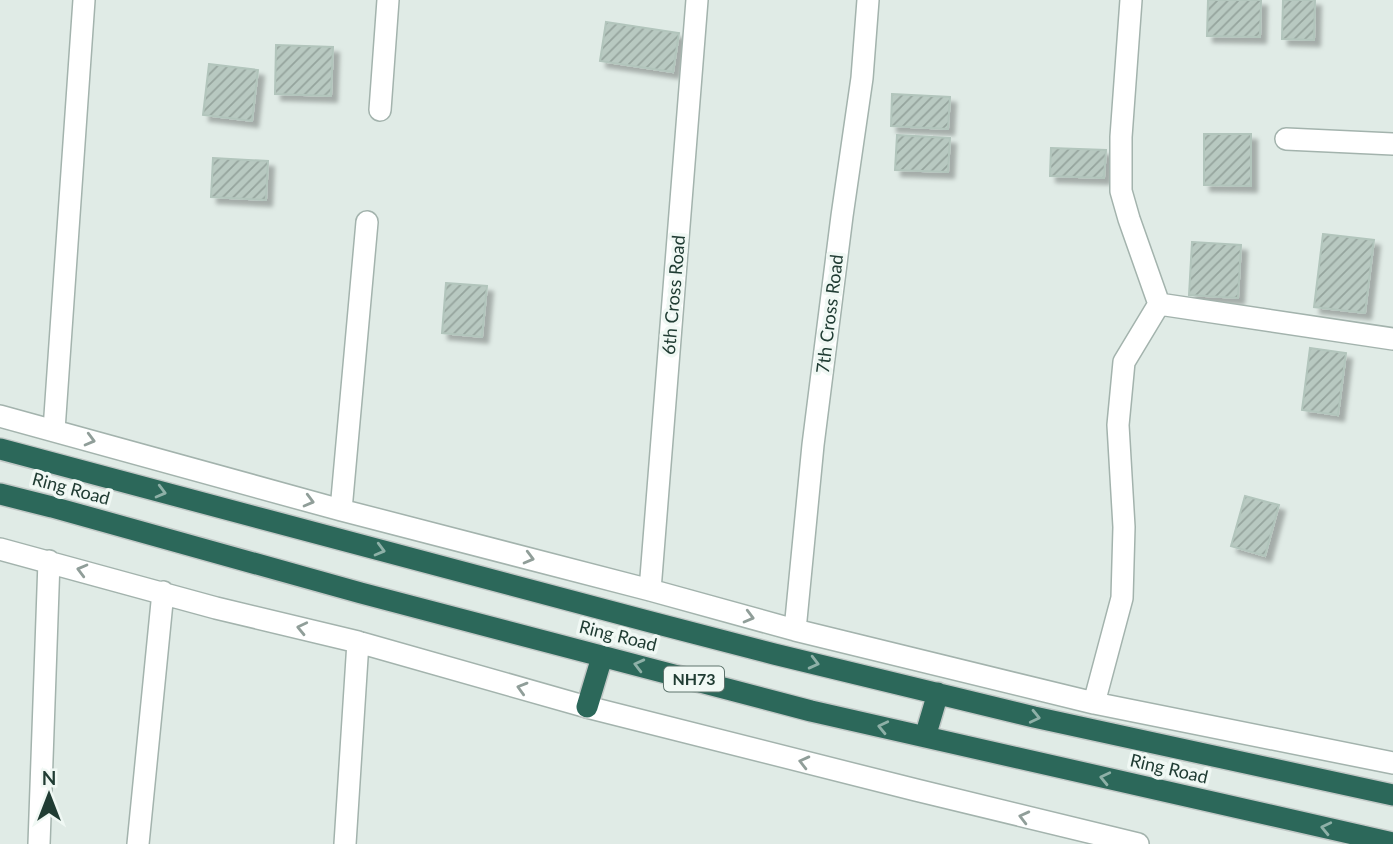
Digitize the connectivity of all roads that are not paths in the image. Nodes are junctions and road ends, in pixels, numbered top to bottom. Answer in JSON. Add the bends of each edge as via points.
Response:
{"nodes":[{"id":1,"x":84,"y":0,"type":"edge"},
{"id":2,"x":388,"y":0,"type":"edge"},
{"id":3,"x":697,"y":0,"type":"edge"},
{"id":4,"x":868,"y":0,"type":"edge"},
{"id":5,"x":1131,"y":0,"type":"edge"},
{"id":6,"x":380,"y":110,"type":"dead end"},
{"id":7,"x":1286,"y":139,"type":"dead end"},
{"id":8,"x":1393,"y":144,"type":"edge"},
{"id":9,"x":367,"y":222,"type":"dead end"},
{"id":10,"x":1159,"y":304,"type":"junction"},
{"id":11,"x":1393,"y":339,"type":"edge"},
{"id":12,"x":0,"y":416,"type":"edge"},
{"id":13,"x":54,"y":430,"type":"junction"},
{"id":14,"x":0,"y":449,"type":"edge"},
{"id":15,"x":0,"y":494,"type":"edge"},
{"id":16,"x":341,"y":510,"type":"junction"},
{"id":17,"x":0,"y":549,"type":"edge"},
{"id":18,"x":49,"y":561,"type":"junction"},
{"id":19,"x":650,"y":590,"type":"junction"},
{"id":20,"x":163,"y":592,"type":"junction"},
{"id":21,"x":796,"y":629,"type":"junction"},
{"id":22,"x":358,"y":642,"type":"junction"},
{"id":23,"x":602,"y":657,"type":"junction"},
{"id":24,"x":938,"y":693,"type":"junction"},
{"id":25,"x":1094,"y":703,"type":"junction"},
{"id":26,"x":587,"y":707,"type":"junction"},
{"id":27,"x":925,"y":737,"type":"junction"},
{"id":28,"x":1393,"y":763,"type":"edge"},
{"id":29,"x":1393,"y":795,"type":"edge"},
{"id":30,"x":1393,"y":843,"type":"edge"},
{"id":31,"x":39,"y":844,"type":"edge"},
{"id":32,"x":138,"y":844,"type":"edge"},
{"id":33,"x":345,"y":844,"type":"edge"},
{"id":34,"x":1138,"y":844,"type":"edge"}],
"edges":[{"from":1,"to":13,"type":"street"},
{"from":2,"to":6,"type":"street"},
{"from":3,"to":19,"type":"street","name":"6th Cross Road"},
{"from":4,"to":21,"type":"street","name":"7th Cross Road","via":[[862,78],[813,445]]},
{"from":5,"to":10,"type":"street","via":[[1121,191]]},
{"from":7,"to":8,"type":"street"},
{"from":9,"to":16,"type":"street"},
{"from":10,"to":11,"type":"street"},
{"from":10,"to":25,"type":"street","via":[[1124,362],[1118,425],[1124,527],[1122,598]]},
{"from":12,"to":13,"type":"street"},
{"from":13,"to":16,"type":"street","one_way":true},
{"from":14,"to":24,"type":"highway","name":"Ring Road","number":"NH73","one_way":true,"via":[[660,625]]},
{"from":15,"to":23,"type":"highway","name":"Ring Road","number":"NH73"},
{"from":16,"to":19,"type":"street","one_way":true},
{"from":17,"to":18,"type":"street"},
{"from":20,"to":18,"type":"street","one_way":true},
{"from":18,"to":31,"type":"street"},
{"from":19,"to":21,"type":"street","one_way":true},
{"from":22,"to":20,"type":"street","one_way":true},
{"from":20,"to":32,"type":"street"},
{"from":21,"to":25,"type":"street"},
{"from":26,"to":22,"type":"street","one_way":true},
{"from":22,"to":33,"type":"street"},
{"from":23,"to":26,"type":"highway"},
{"from":27,"to":23,"type":"highway","name":"Ring Road","number":"NH73","one_way":true},
{"from":24,"to":27,"type":"highway"},
{"from":24,"to":29,"type":"highway","name":"Ring Road","number":"NH73","one_way":true},
{"from":25,"to":28,"type":"street"},
{"from":34,"to":26,"type":"street","one_way":true},
{"from":30,"to":27,"type":"highway","name":"Ring Road","number":"NH73","one_way":true}]}
